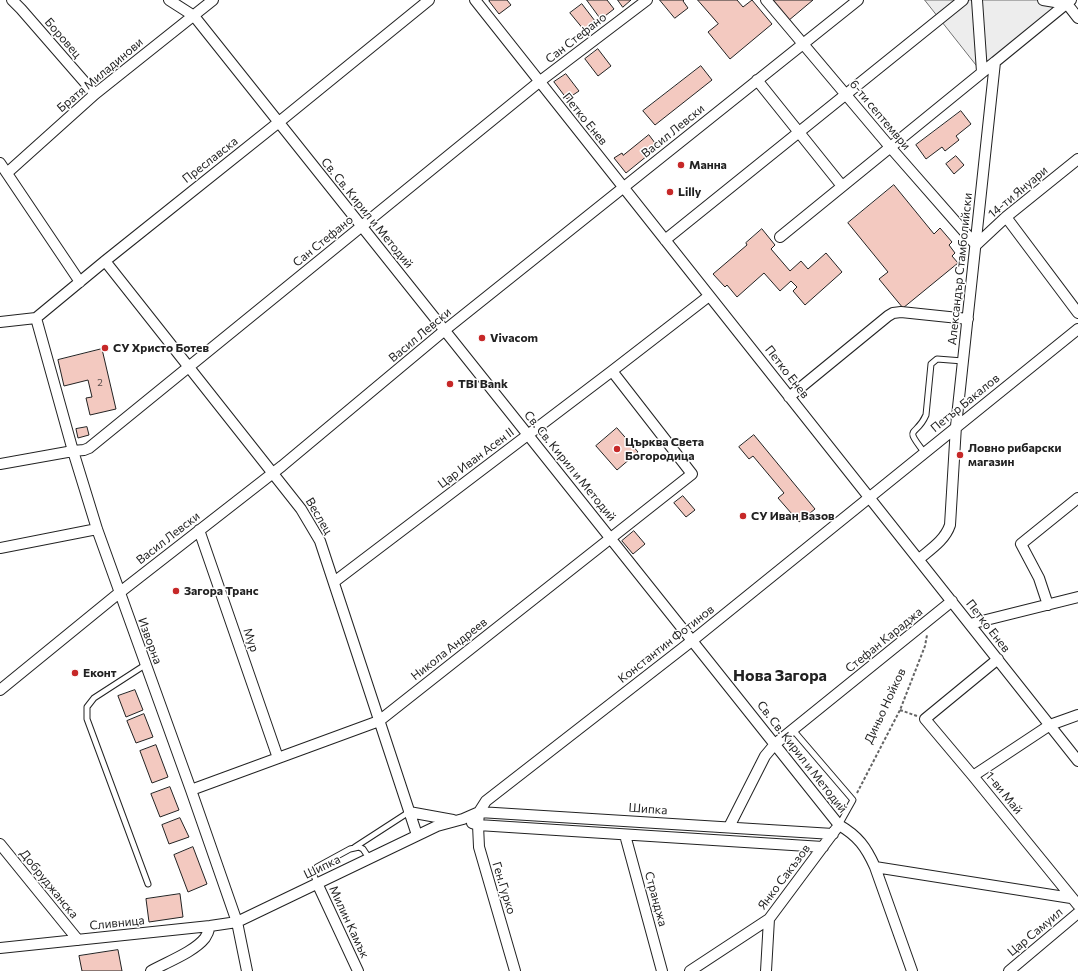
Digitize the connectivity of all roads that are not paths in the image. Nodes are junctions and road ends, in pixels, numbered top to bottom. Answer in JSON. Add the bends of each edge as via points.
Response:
{"nodes":[{"id":1,"x":12,"y":0,"type":"edge"},
{"id":2,"x":169,"y":0,"type":"edge"},
{"id":3,"x":213,"y":0,"type":"edge"},
{"id":4,"x":429,"y":0,"type":"edge"},
{"id":5,"x":475,"y":0,"type":"edge"},
{"id":6,"x":647,"y":0,"type":"edge"},
{"id":7,"x":766,"y":0,"type":"edge"},
{"id":8,"x":858,"y":0,"type":"edge"},
{"id":9,"x":963,"y":0,"type":"edge"},
{"id":10,"x":977,"y":0,"type":"edge"},
{"id":11,"x":1043,"y":0,"type":"edge"},
{"id":12,"x":1067,"y":1,"type":"edge"},
{"id":13,"x":194,"y":16,"type":"junction"},
{"id":14,"x":1078,"y":18,"type":"edge"},
{"id":15,"x":803,"y":44,"type":"junction"},
{"id":16,"x":995,"y":62,"type":"junction"},
{"id":17,"x":982,"y":72,"type":"junction"},
{"id":18,"x":757,"y":80,"type":"junction"},
{"id":19,"x":540,"y":82,"type":"junction"},
{"id":20,"x":94,"y":94,"type":"junction"},
{"id":21,"x":846,"y":94,"type":"junction"},
{"id":22,"x":278,"y":122,"type":"junction"},
{"id":23,"x":798,"y":132,"type":"junction"},
{"id":24,"x":890,"y":147,"type":"junction"},
{"id":25,"x":1078,"y":159,"type":"edge"},
{"id":26,"x":0,"y":163,"type":"edge"},
{"id":27,"x":7,"y":173,"type":"junction"},
{"id":28,"x":842,"y":186,"type":"junction"},
{"id":29,"x":623,"y":188,"type":"junction"},
{"id":30,"x":1006,"y":217,"type":"junction"},
{"id":31,"x":362,"y":226,"type":"junction"},
{"id":32,"x":780,"y":237,"type":"dead end"},
{"id":33,"x":665,"y":240,"type":"junction"},
{"id":34,"x":976,"y":245,"type":"junction"},
{"id":35,"x":105,"y":260,"type":"junction"},
{"id":36,"x":80,"y":282,"type":"junction"},
{"id":37,"x":709,"y":296,"type":"junction"},
{"id":38,"x":1078,"y":313,"type":"edge"},
{"id":39,"x":36,"y":318,"type":"junction"},
{"id":40,"x":968,"y":319,"type":"junction"},
{"id":41,"x":0,"y":322,"type":"edge"},
{"id":42,"x":1078,"y":329,"type":"edge"},
{"id":43,"x":445,"y":330,"type":"junction"},
{"id":44,"x":963,"y":361,"type":"junction"},
{"id":45,"x":188,"y":367,"type":"junction"},
{"id":46,"x":612,"y":371,"type":"junction"},
{"id":47,"x":790,"y":397,"type":"junction"},
{"id":48,"x":956,"y":426,"type":"junction"},
{"id":49,"x":528,"y":435,"type":"junction"},
{"id":50,"x":73,"y":450,"type":"junction"},
{"id":51,"x":924,"y":452,"type":"junction"},
{"id":52,"x":0,"y":464,"type":"edge"},
{"id":53,"x":273,"y":473,"type":"junction"},
{"id":54,"x":869,"y":497,"type":"junction"},
{"id":55,"x":1078,"y":498,"type":"edge"},
{"id":56,"x":96,"y":529,"type":"junction"},
{"id":57,"x":199,"y":530,"type":"junction"},
{"id":58,"x":610,"y":538,"type":"junction"},
{"id":59,"x":0,"y":548,"type":"edge"},
{"id":60,"x":919,"y":559,"type":"junction"},
{"id":61,"x":334,"y":582,"type":"junction"},
{"id":62,"x":119,"y":593,"type":"junction"},
{"id":63,"x":1078,"y":597,"type":"edge"},
{"id":64,"x":952,"y":601,"type":"junction"},
{"id":65,"x":1048,"y":605,"type":"junction"},
{"id":66,"x":970,"y":624,"type":"junction"},
{"id":67,"x":693,"y":640,"type":"junction"},
{"id":68,"x":998,"y":659,"type":"junction"},
{"id":69,"x":145,"y":666,"type":"junction"},
{"id":70,"x":0,"y":689,"type":"edge"},
{"id":71,"x":1078,"y":716,"type":"edge"},
{"id":72,"x":379,"y":721,"type":"junction"},
{"id":73,"x":1050,"y":725,"type":"junction"},
{"id":74,"x":793,"y":730,"type":"junction"},
{"id":75,"x":776,"y":744,"type":"junction"},
{"id":76,"x":278,"y":758,"type":"junction"},
{"id":77,"x":1078,"y":761,"type":"edge"},
{"id":78,"x":973,"y":776,"type":"junction"},
{"id":79,"x":191,"y":790,"type":"junction"},
{"id":80,"x":409,"y":812,"type":"junction"},
{"id":81,"x":479,"y":812,"type":"junction"},
{"id":82,"x":460,"y":820,"type":"junction"},
{"id":83,"x":478,"y":825,"type":"junction"},
{"id":84,"x":839,"y":825,"type":"junction"},
{"id":85,"x":729,"y":827,"type":"junction"},
{"id":86,"x":833,"y":834,"type":"junction"},
{"id":87,"x":417,"y":835,"type":"junction"},
{"id":88,"x":625,"y":835,"type":"junction"},
{"id":89,"x":0,"y":844,"type":"edge"},
{"id":90,"x":355,"y":847,"type":"junction"},
{"id":91,"x":823,"y":847,"type":"junction"},
{"id":92,"x":369,"y":858,"type":"junction"},
{"id":93,"x":875,"y":867,"type":"junction"},
{"id":94,"x":148,"y":884,"type":"dead end"},
{"id":95,"x":317,"y":884,"type":"junction"},
{"id":96,"x":1075,"y":901,"type":"edge"},
{"id":97,"x":1078,"y":913,"type":"edge"},
{"id":98,"x":769,"y":920,"type":"junction"},
{"id":99,"x":237,"y":922,"type":"junction"},
{"id":100,"x":210,"y":926,"type":"junction"},
{"id":101,"x":78,"y":940,"type":"junction"},
{"id":102,"x":0,"y":948,"type":"edge"},
{"id":103,"x":151,"y":971,"type":"edge"},
{"id":104,"x":247,"y":971,"type":"edge"},
{"id":105,"x":358,"y":971,"type":"edge"},
{"id":106,"x":515,"y":971,"type":"edge"},
{"id":107,"x":662,"y":971,"type":"edge"},
{"id":108,"x":690,"y":971,"type":"edge"},
{"id":109,"x":766,"y":971,"type":"edge"},
{"id":110,"x":912,"y":971,"type":"edge"},
{"id":111,"x":1009,"y":971,"type":"edge"}],
"edges":[{"from":1,"to":20,"type":"street","name":"Боровец"},
{"from":2,"to":13,"type":"street","name":"Св. Св. Кирил и Методий"},
{"from":3,"to":13,"type":"street","name":"Братя Миладинови"},
{"from":4,"to":22,"type":"street","name":"Преславска"},
{"from":5,"to":19,"type":"street","name":"Петко Енев"},
{"from":6,"to":19,"type":"street","name":"Сан Стефано"},
{"from":7,"to":15,"type":"street","name":"6-ти септември"},
{"from":8,"to":15,"type":"street","name":"Васил Левски"},
{"from":9,"to":21,"type":"street"},
{"from":10,"to":17,"type":"street"},
{"from":11,"to":12,"type":"street"},
{"from":12,"to":14,"type":"street"},
{"from":12,"to":16,"type":"street"},
{"from":13,"to":20,"type":"street","name":"Братя Миладинови"},
{"from":13,"to":22,"type":"street","name":"Св. Св. Кирил и Методий"},
{"from":15,"to":18,"type":"street","name":"Васил Левски"},
{"from":15,"to":21,"type":"street","name":"6-ти септември"},
{"from":16,"to":17,"type":"street"},
{"from":16,"to":34,"type":"street","name":"Александър Стамболийски"},
{"from":17,"to":24,"type":"street"},
{"from":18,"to":23,"type":"street"},
{"from":18,"to":29,"type":"street","name":"Васил Левски"},
{"from":19,"to":29,"type":"street","name":"Петко Енев"},
{"from":19,"to":31,"type":"street","name":"Сан Стефано"},
{"from":20,"to":27,"type":"street","name":"Братя Миладинови"},
{"from":21,"to":23,"type":"street"},
{"from":21,"to":24,"type":"street","name":"6-ти септември"},
{"from":22,"to":31,"type":"street","name":"Св. Св. Кирил и Методий"},
{"from":22,"to":35,"type":"street","name":"Преславска"},
{"from":23,"to":28,"type":"street"},
{"from":23,"to":33,"type":"street"},
{"from":24,"to":28,"type":"street"},
{"from":24,"to":34,"type":"street","name":"6-ти септември"},
{"from":25,"to":30,"type":"street","name":"14-ти Януари"},
{"from":26,"to":27,"type":"street"},
{"from":27,"to":36,"type":"street"},
{"from":28,"to":32,"type":"street"},
{"from":29,"to":33,"type":"street","name":"Петко Енев"},
{"from":29,"to":43,"type":"street","name":"Васил Левски"},
{"from":30,"to":34,"type":"street","name":"14-ти Януари"},
{"from":30,"to":38,"type":"street"},
{"from":31,"to":43,"type":"street","name":"Св. Св. Кирил и Методий"},
{"from":31,"to":45,"type":"street","name":"Сан Стефано"},
{"from":33,"to":37,"type":"street","name":"Петко Енев"},
{"from":34,"to":40,"type":"street","name":"Александър Стамболийски"},
{"from":35,"to":36,"type":"street","name":"Преславска"},
{"from":35,"to":45,"type":"street","name":"Веслец"},
{"from":36,"to":39,"type":"street","name":"Преславска"},
{"from":37,"to":46,"type":"street","name":"Цар Иван Асен II"},
{"from":37,"to":47,"type":"street","name":"Петко Енев"},
{"from":39,"to":41,"type":"street"},
{"from":39,"to":50,"type":"street","name":"Изворна"},
{"from":40,"to":44,"type":"street","name":"Александър Стамболийски"},
{"from":40,"to":47,"type":"street","via":[[901,312],[888,316]]},
{"from":42,"to":48,"type":"street","name":"Петър Бакалов"},
{"from":43,"to":49,"type":"street","name":"Св. Св. Кирил и Методий"},
{"from":43,"to":53,"type":"street","name":"Васил Левски"},
{"from":44,"to":48,"type":"street","name":"Александър Стамболийски"},
{"from":44,"to":51,"type":"lane","via":[[937,359],[931,364],[926,415],[912,434]]},
{"from":45,"to":50,"type":"street","name":"Сан Стефано","via":[[89,448]]},
{"from":45,"to":53,"type":"street","name":"Веслец"},
{"from":46,"to":49,"type":"street","name":"Цар Иван Асен II"},
{"from":46,"to":58,"type":"street","name":"Никола Андреев","via":[[692,474]]},
{"from":47,"to":54,"type":"street","name":"Петко Енев"},
{"from":48,"to":51,"type":"street","name":"Петър Бакалов"},
{"from":48,"to":60,"type":"street","name":"Александър Стамболийски","via":[[950,525],[940,541]]},
{"from":49,"to":58,"type":"street","name":"Св. Св. Кирил и Методий"},
{"from":49,"to":61,"type":"street","name":"Цар Иван Асен II"},
{"from":50,"to":52,"type":"street","name":"Сан Стефано"},
{"from":50,"to":56,"type":"street","name":"Изворна"},
{"from":51,"to":54,"type":"street","name":"Петър Бакалов"},
{"from":53,"to":57,"type":"street","name":"Васил Левски"},
{"from":53,"to":61,"type":"street","name":"Веслец","via":[[301,509],[320,542]]},
{"from":54,"to":60,"type":"street","name":"Петко Енев"},
{"from":54,"to":67,"type":"street","name":"Константин Фотинов"},
{"from":55,"to":65,"type":"street","via":[[1021,544],[1039,578]]},
{"from":56,"to":59,"type":"street"},
{"from":56,"to":62,"type":"street","name":"Изворна"},
{"from":57,"to":62,"type":"street","name":"Васил Левски"},
{"from":57,"to":76,"type":"street","name":"Мур"},
{"from":58,"to":67,"type":"street","name":"Св. Св. Кирил и Методий"},
{"from":58,"to":72,"type":"street","name":"Никола Андреев"},
{"from":60,"to":64,"type":"street","name":"Петко Енев"},
{"from":61,"to":72,"type":"street","name":"Веслец"},
{"from":62,"to":69,"type":"street","name":"Изворна"},
{"from":62,"to":70,"type":"street","name":"Васил Левски"},
{"from":63,"to":65,"type":"street"},
{"from":64,"to":66,"type":"street","name":"Петко Енев"},
{"from":64,"to":74,"type":"street","name":"Стефан Караджа"},
{"from":65,"to":66,"type":"street"},
{"from":66,"to":68,"type":"street","name":"Петко Енев"},
{"from":67,"to":75,"type":"street","name":"Св. Св. Кирил и Методий"},
{"from":67,"to":81,"type":"street","name":"Константин Фотинов","via":[[486,801]]},
{"from":68,"to":73,"type":"street","name":"Петко Енев"},
{"from":68,"to":78,"type":"street","name":"1-ви Май","via":[[925,719]]},
{"from":69,"to":79,"type":"street","name":"Изворна"},
{"from":69,"to":94,"type":"lane","via":[[94,698],[86,707],[87,719]]},
{"from":71,"to":73,"type":"street"},
{"from":72,"to":76,"type":"street","name":"Никола Андреев"},
{"from":72,"to":80,"type":"street","name":"Веслец"},
{"from":73,"to":77,"type":"street","name":"Петко Енев"},
{"from":73,"to":78,"type":"street"},
{"from":74,"to":75,"type":"street","name":"Стефан Караджа"},
{"from":74,"to":84,"type":"lane","via":[[853,800]]},
{"from":75,"to":84,"type":"street","name":"Св. Св. Кирил и Методий"},
{"from":75,"to":85,"type":"street","name":"Стефан Караджа","via":[[765,756]]},
{"from":76,"to":79,"type":"street","name":"Никола Андреев"},
{"from":78,"to":96,"type":"street","name":"1-ви Май"},
{"from":79,"to":99,"type":"street","name":"Изворна"},
{"from":80,"to":82,"type":"street"},
{"from":80,"to":87,"type":"street","name":"Веслец"},
{"from":80,"to":90,"type":"lane"},
{"from":81,"to":82,"type":"street","name":"Шипка"},
{"from":81,"to":83,"type":"street","name":"Ген.Гурко"},
{"from":81,"to":85,"type":"street","name":"Шипка"},
{"from":82,"to":83,"type":"street"},
{"from":82,"to":87,"type":"street","name":"Шипка"},
{"from":83,"to":88,"type":"street"},
{"from":83,"to":106,"type":"street","name":"Ген.Гурко","via":[[481,857]]},
{"from":84,"to":86,"type":"street"},
{"from":84,"to":93,"type":"street","name":"Св. Св. Кирил и Методий","via":[[851,831],[861,841]]},
{"from":85,"to":86,"type":"street","name":"Шипка"},
{"from":86,"to":91,"type":"street","name":"Янко Сакъзов"},
{"from":87,"to":92,"type":"street","name":"Шипка"},
{"from":88,"to":91,"type":"street"},
{"from":88,"to":107,"type":"street","name":"Странджа"},
{"from":89,"to":101,"type":"street","name":"Добруджанска"},
{"from":90,"to":92,"type":"lane","via":[[363,850]]},
{"from":90,"to":95,"type":"lane","via":[[317,867],[313,873]]},
{"from":91,"to":98,"type":"street","name":"Янко Сакъзов"},
{"from":92,"to":95,"type":"street","name":"Шипка"},
{"from":93,"to":96,"type":"street"},
{"from":93,"to":110,"type":"street","name":"Св. Св. Кирил и Методий"},
{"from":95,"to":99,"type":"street","name":"Шипка"},
{"from":95,"to":105,"type":"street","name":"Милин Камък"},
{"from":97,"to":111,"type":"street","name":"Цар Самуил"},
{"from":98,"to":108,"type":"street","name":"Янко Сакъзов"},
{"from":98,"to":109,"type":"street"},
{"from":99,"to":100,"type":"street","name":"Сливница"},
{"from":99,"to":104,"type":"street","name":"Изворна"},
{"from":100,"to":101,"type":"street","name":"Сливница"},
{"from":100,"to":103,"type":"street","via":[[199,944]]},
{"from":101,"to":102,"type":"street","name":"Сливница"}]}
